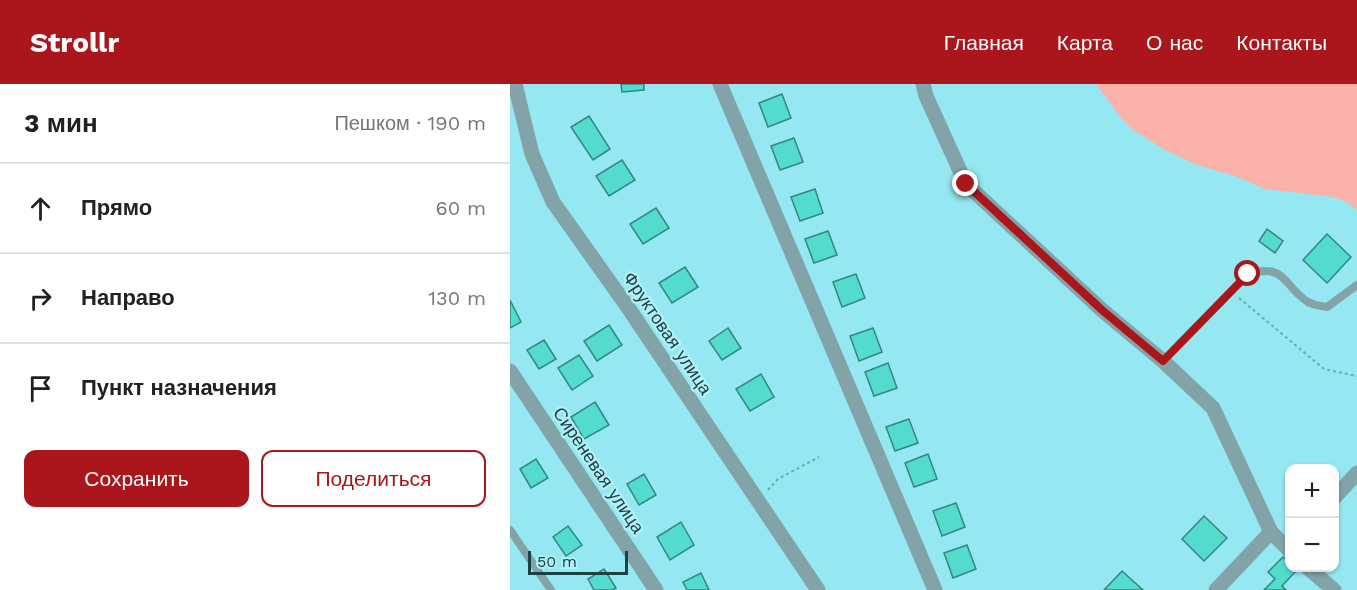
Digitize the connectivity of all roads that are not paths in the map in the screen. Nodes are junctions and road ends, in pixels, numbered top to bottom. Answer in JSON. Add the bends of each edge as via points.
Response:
{"nodes":[{"id":1,"x":515,"y":84,"type":"edge"},
{"id":2,"x":720,"y":84,"type":"edge"},
{"id":3,"x":923,"y":84,"type":"edge"},
{"id":4,"x":1357,"y":285,"type":"edge"},
{"id":5,"x":1163,"y":361,"type":"junction"},
{"id":6,"x":510,"y":371,"type":"edge"},
{"id":7,"x":1357,"y":473,"type":"edge"},
{"id":8,"x":1339,"y":493,"type":"edge"},
{"id":9,"x":510,"y":530,"type":"edge"},
{"id":10,"x":1271,"y":532,"type":"junction"},
{"id":11,"x":1285,"y":546,"type":"edge"},
{"id":12,"x":1314,"y":572,"type":"edge"},
{"id":13,"x":551,"y":590,"type":"edge"},
{"id":14,"x":656,"y":590,"type":"edge"},
{"id":15,"x":818,"y":590,"type":"edge"},
{"id":16,"x":935,"y":590,"type":"edge"},
{"id":17,"x":1216,"y":590,"type":"edge"},
{"id":18,"x":1334,"y":590,"type":"edge"}],
"edges":[{"from":1,"to":15,"type":"street","name":"Фруктовая улица","via":[[532,154],[553,202]]},
{"from":2,"to":16,"type":"street"},
{"from":3,"to":5,"type":"street","via":[[966,184]]},
{"from":4,"to":5,"type":"lane","via":[[1327,307],[1309,303],[1280,274],[1265,269],[1248,274]]},
{"from":5,"to":10,"type":"street","via":[[1213,408]]},
{"from":6,"to":14,"type":"street","name":"Сиреневая улица"},
{"from":7,"to":8,"type":"street"},
{"from":9,"to":13,"type":"lane"},
{"from":10,"to":11,"type":"street"},
{"from":10,"to":17,"type":"street"},
{"from":12,"to":18,"type":"street"}]}
